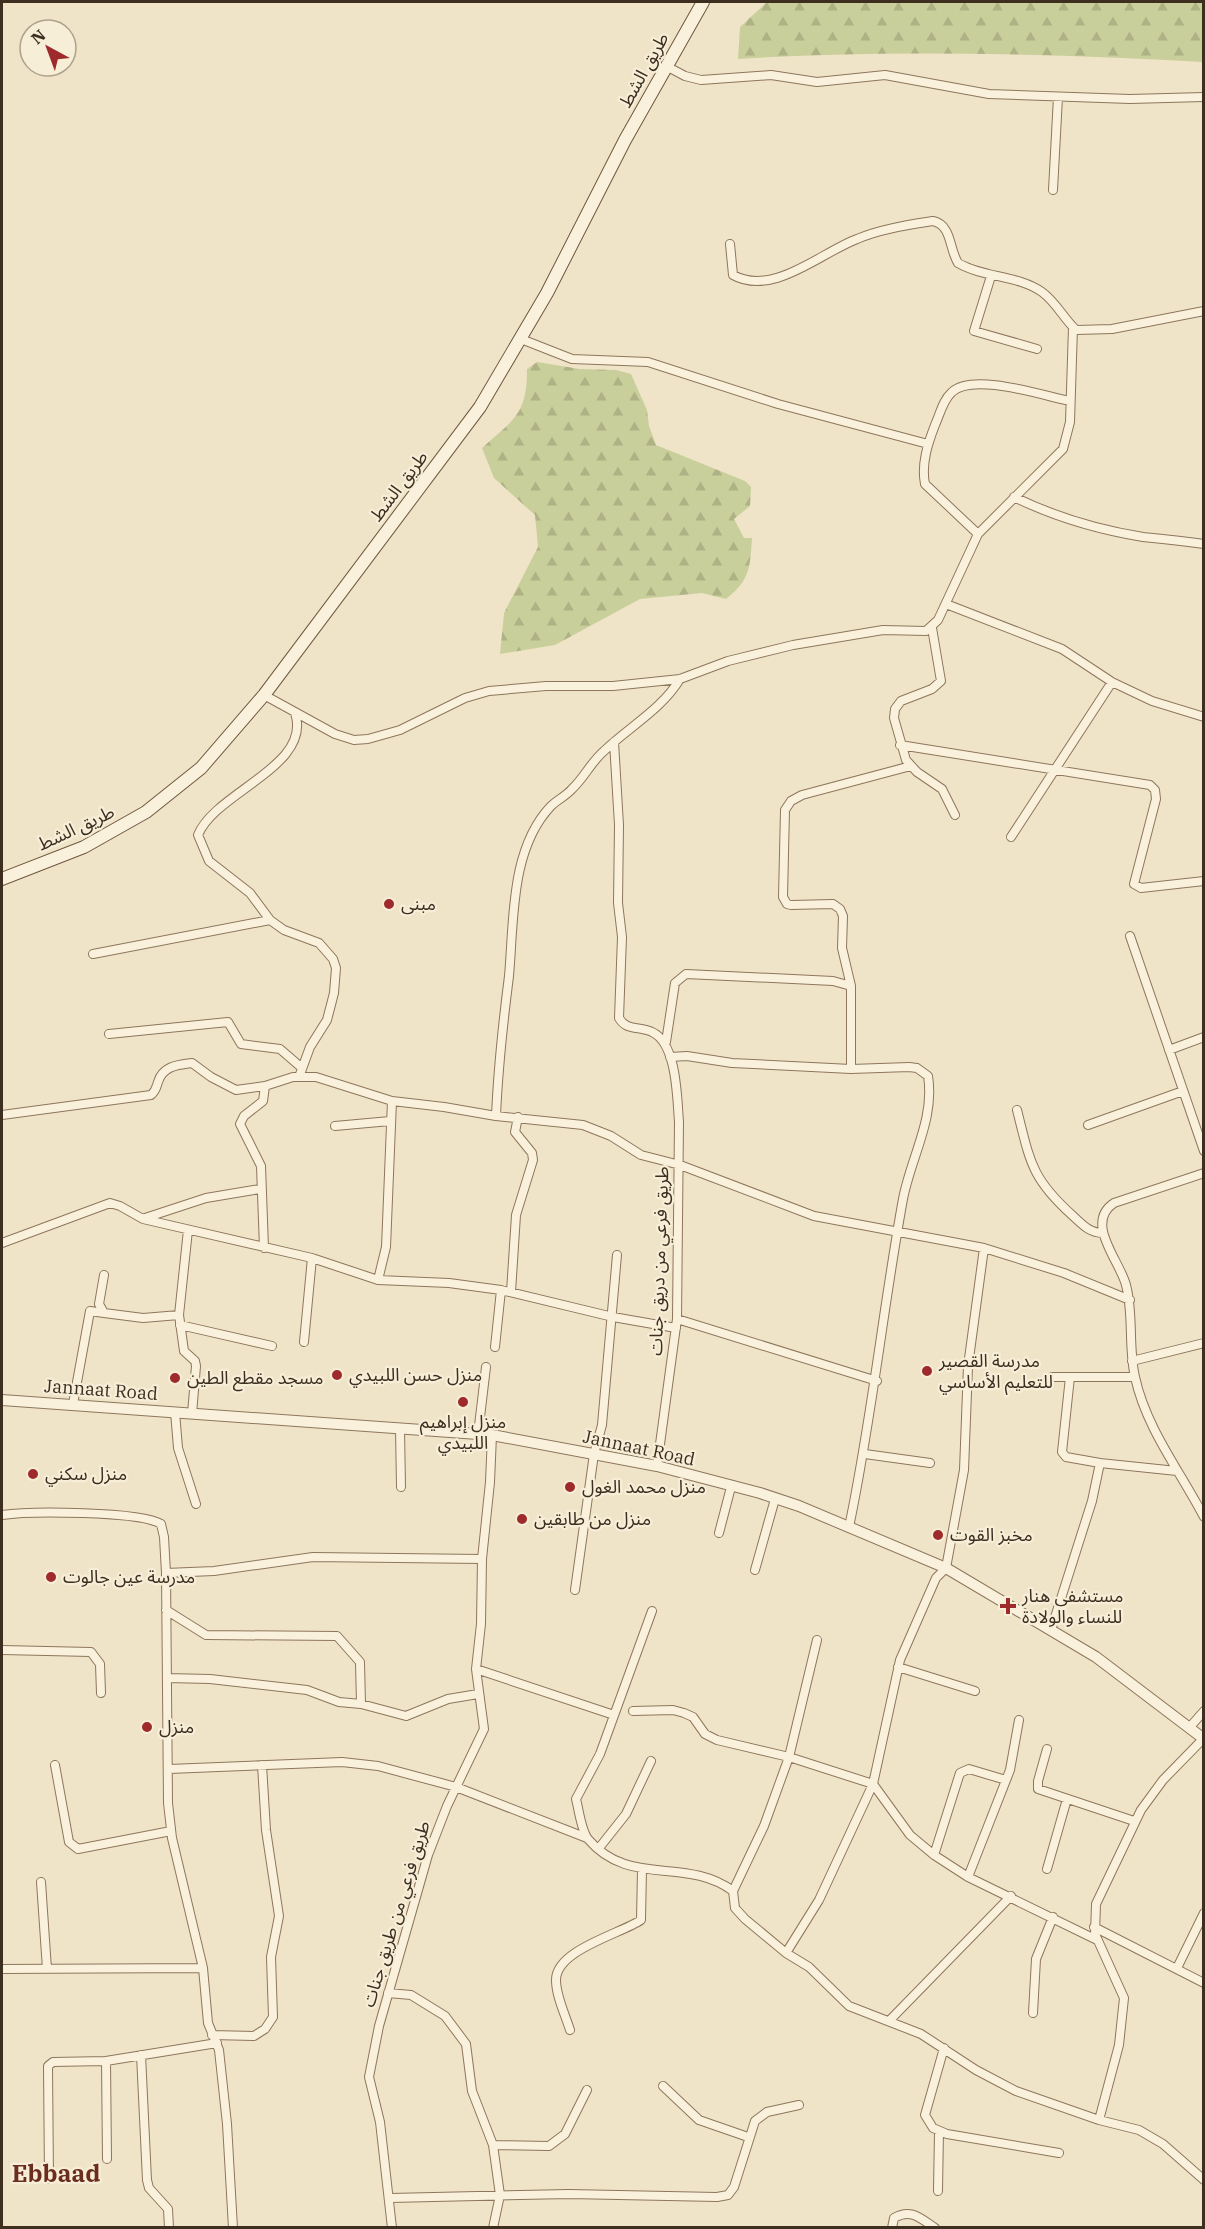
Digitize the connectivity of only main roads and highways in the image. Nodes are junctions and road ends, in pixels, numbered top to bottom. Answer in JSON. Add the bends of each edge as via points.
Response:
{"nodes":[{"id":1,"x":703,"y":2,"type":"edge"},
{"id":2,"x":2,"y":879,"type":"edge"}],
"edges":[{"from":1,"to":2,"type":"main road","name":"طريق الشط","via":[[521,339],[467,424],[264,695],[201,768],[146,812],[84,847]]}]}
